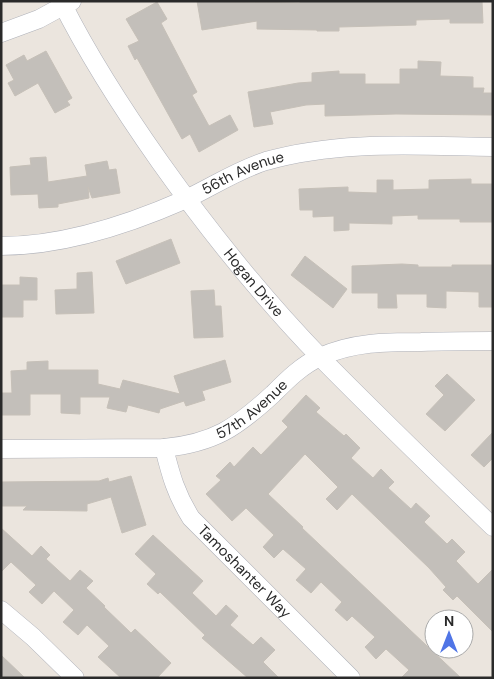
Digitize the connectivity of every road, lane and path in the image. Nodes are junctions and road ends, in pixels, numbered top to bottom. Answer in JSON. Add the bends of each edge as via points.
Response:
{"nodes":[{"id":1,"x":65,"y":3,"type":"edge"},
{"id":2,"x":1,"y":33,"type":"edge"},
{"id":3,"x":493,"y":147,"type":"edge"},
{"id":4,"x":186,"y":199,"type":"junction"},
{"id":5,"x":1,"y":246,"type":"edge"},
{"id":6,"x":493,"y":341,"type":"edge"},
{"id":7,"x":320,"y":357,"type":"junction"},
{"id":8,"x":164,"y":448,"type":"junction"},
{"id":9,"x":1,"y":449,"type":"edge"},
{"id":10,"x":493,"y":527,"type":"edge"},
{"id":11,"x":1,"y":610,"type":"edge"},
{"id":12,"x":75,"y":678,"type":"edge"},
{"id":13,"x":351,"y":678,"type":"edge"}],
"edges":[{"from":1,"to":2,"type":"street","via":[[39,18]]},
{"from":1,"to":4,"type":"street","name":"Hogan Drive","via":[[132,121]]},
{"from":3,"to":4,"type":"street","name":"56th Avenue","via":[[349,146],[309,151],[228,176]]},
{"from":4,"to":5,"type":"street","name":"56th Avenue","via":[[99,231],[53,241]]},
{"from":4,"to":7,"type":"street","name":"Hogan Drive","via":[[267,300]]},
{"from":6,"to":7,"type":"street","name":"57th Avenue","via":[[362,344]]},
{"from":7,"to":8,"type":"street","name":"57th Avenue","via":[[296,372],[252,414],[232,428],[188,446]]},
{"from":7,"to":10,"type":"street","name":"Hogan Drive"},
{"from":8,"to":9,"type":"street","name":"57th Avenue"},
{"from":8,"to":13,"type":"street","name":"Tamoshanter Way","via":[[173,483],[191,518]]},
{"from":11,"to":12,"type":"street"}]}
